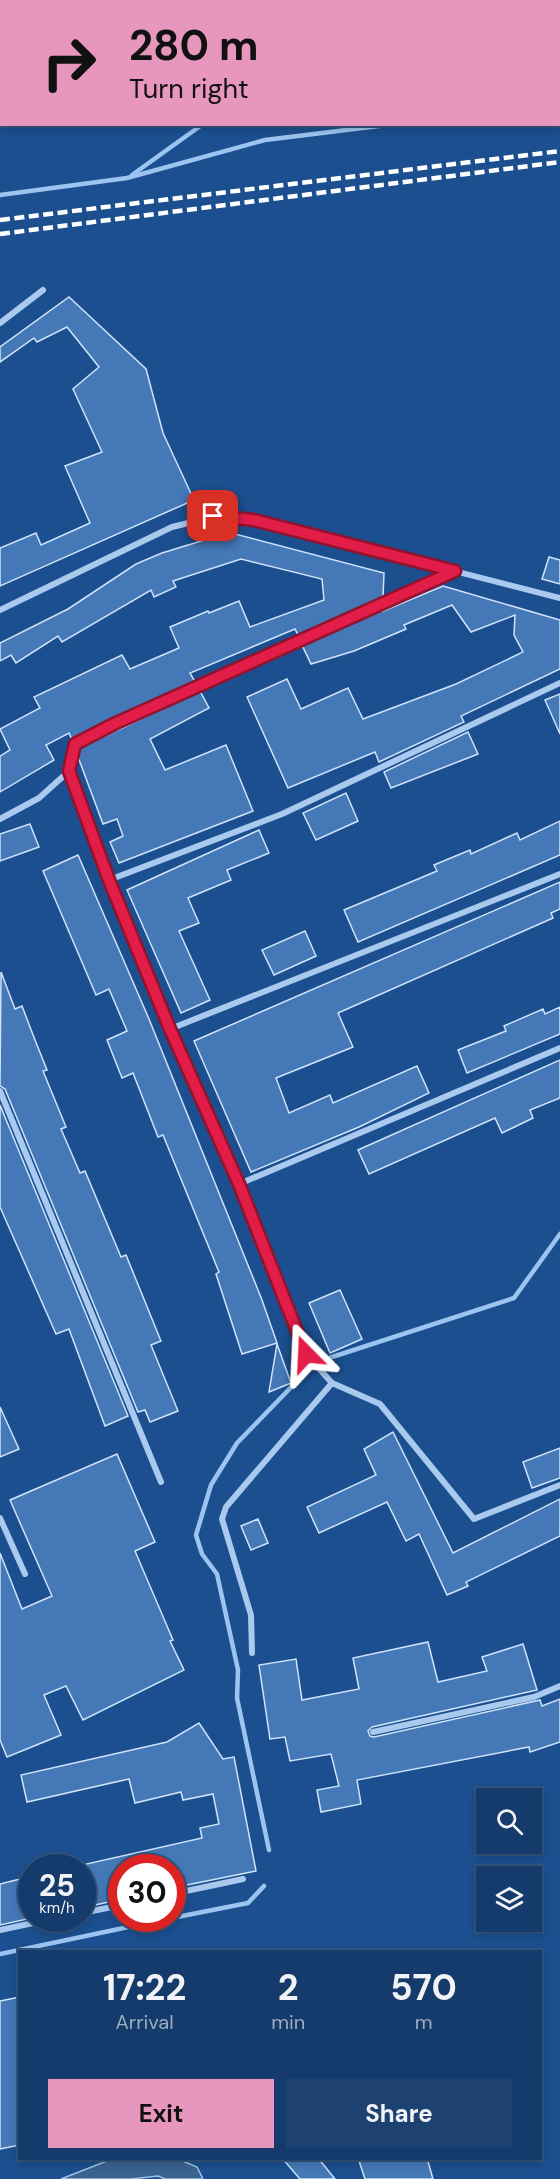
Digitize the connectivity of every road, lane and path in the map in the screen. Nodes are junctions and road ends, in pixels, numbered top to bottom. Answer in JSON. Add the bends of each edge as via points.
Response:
{"nodes":[{"id":1,"x":43,"y":290,"type":"dead end"},
{"id":2,"x":0,"y":323,"type":"edge"},
{"id":3,"x":455,"y":571,"type":"junction"},
{"id":4,"x":560,"y":598,"type":"edge"},
{"id":5,"x":0,"y":610,"type":"edge"},
{"id":6,"x":560,"y":683,"type":"edge"},
{"id":7,"x":69,"y":771,"type":"junction"},
{"id":8,"x":0,"y":819,"type":"edge"},
{"id":9,"x":560,"y":874,"type":"edge"},
{"id":10,"x":109,"y":880,"type":"junction"},
{"id":11,"x":170,"y":1029,"type":"junction"},
{"id":12,"x":560,"y":1048,"type":"edge"},
{"id":13,"x":0,"y":1091,"type":"edge"},
{"id":14,"x":239,"y":1184,"type":"junction"},
{"id":15,"x":332,"y":1383,"type":"junction"},
{"id":16,"x":161,"y":1482,"type":"dead end"},
{"id":17,"x":560,"y":1485,"type":"edge"},
{"id":18,"x":0,"y":1518,"type":"edge"},
{"id":19,"x":25,"y":1574,"type":"dead end"},
{"id":20,"x":252,"y":1653,"type":"dead end"},
{"id":21,"x":560,"y":1686,"type":"edge"},
{"id":22,"x":373,"y":1732,"type":"dead end"},
{"id":23,"x":243,"y":1879,"type":"dead end"},
{"id":24,"x":186,"y":1891,"type":"edge"},
{"id":25,"x":18,"y":1926,"type":"edge"},
{"id":26,"x":0,"y":1930,"type":"edge"}],
"edges":[{"from":1,"to":2,"type":"street"},
{"from":3,"to":4,"type":"street"},
{"from":3,"to":5,"type":"street","via":[[254,520],[213,516],[172,527]]},
{"from":3,"to":7,"type":"street","via":[[75,744]]},
{"from":6,"to":10,"type":"street","via":[[282,814]]},
{"from":7,"to":8,"type":"street","via":[[39,798]]},
{"from":7,"to":10,"type":"street"},
{"from":9,"to":11,"type":"street"},
{"from":10,"to":11,"type":"street"},
{"from":11,"to":14,"type":"street"},
{"from":12,"to":14,"type":"street"},
{"from":13,"to":16,"type":"street"},
{"from":14,"to":15,"type":"street","via":[[306,1354]]},
{"from":15,"to":17,"type":"street","via":[[380,1404],[474,1519]]},
{"from":15,"to":20,"type":"street","via":[[226,1507],[222,1519],[251,1615]]},
{"from":18,"to":19,"type":"street"},
{"from":21,"to":22,"type":"street","via":[[534,1697]]},
{"from":23,"to":24,"type":"street"},
{"from":25,"to":26,"type":"street"}]}
